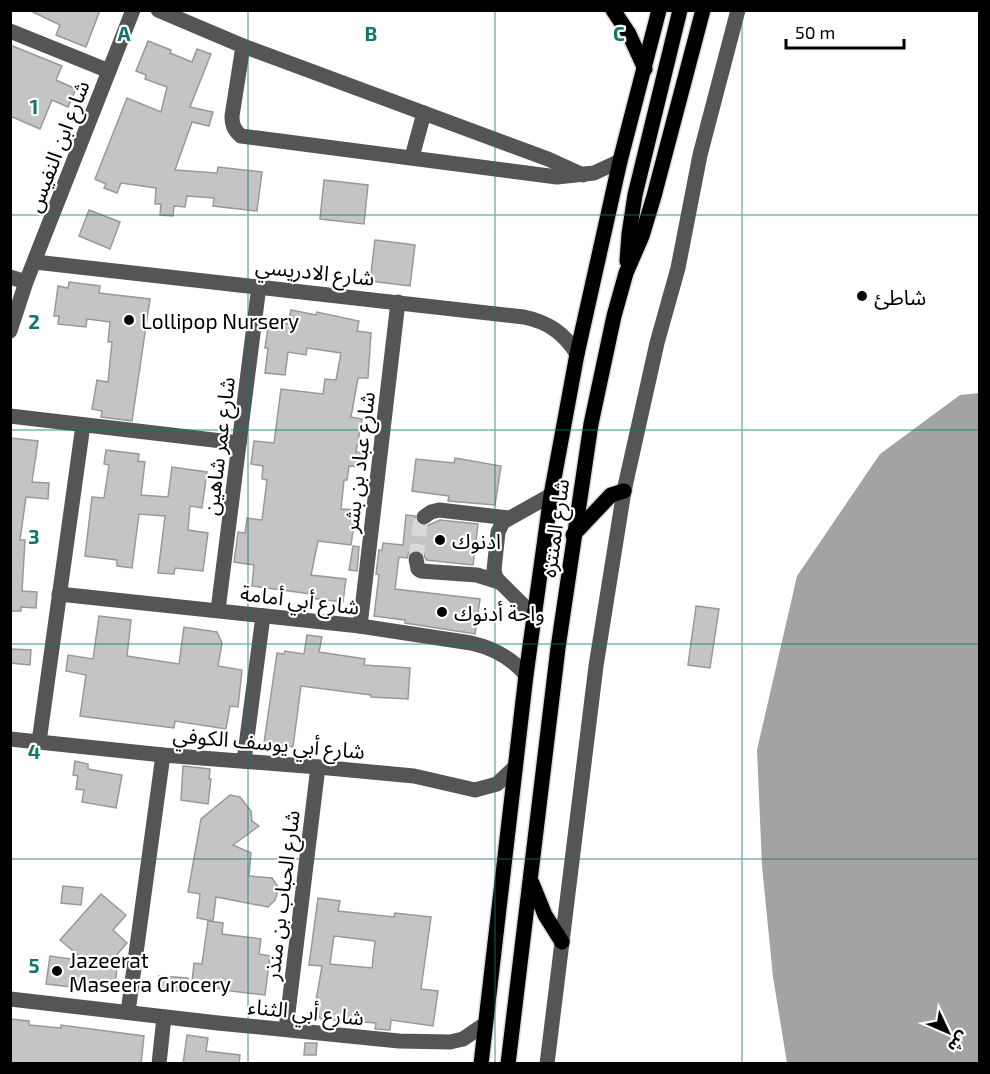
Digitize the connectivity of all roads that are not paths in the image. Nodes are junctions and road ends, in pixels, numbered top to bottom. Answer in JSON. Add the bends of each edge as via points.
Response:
{"nodes":[{"id":1,"x":133,"y":10,"type":"edge"},
{"id":2,"x":158,"y":10,"type":"edge"},
{"id":3,"x":613,"y":10,"type":"edge"},
{"id":4,"x":659,"y":10,"type":"edge"},
{"id":5,"x":680,"y":10,"type":"edge"},
{"id":6,"x":703,"y":10,"type":"edge"},
{"id":7,"x":738,"y":10,"type":"edge"},
{"id":8,"x":10,"y":31,"type":"edge"},
{"id":9,"x":243,"y":46,"type":"junction"},
{"id":10,"x":645,"y":69,"type":"junction"},
{"id":11,"x":109,"y":71,"type":"junction"},
{"id":12,"x":424,"y":114,"type":"junction"},
{"id":13,"x":412,"y":157,"type":"junction"},
{"id":14,"x":620,"y":161,"type":"junction"},
{"id":15,"x":583,"y":175,"type":"junction"},
{"id":16,"x":35,"y":262,"type":"junction"},
{"id":17,"x":626,"y":273,"type":"junction"},
{"id":18,"x":10,"y":278,"type":"edge"},
{"id":19,"x":26,"y":282,"type":"junction"},
{"id":20,"x":259,"y":286,"type":"junction"},
{"id":21,"x":398,"y":302,"type":"junction"},
{"id":22,"x":10,"y":331,"type":"edge"},
{"id":23,"x":577,"y":354,"type":"junction"},
{"id":24,"x":10,"y":416,"type":"edge"},
{"id":25,"x":83,"y":425,"type":"junction"},
{"id":26,"x":239,"y":443,"type":"junction"},
{"id":27,"x":624,"y":491,"type":"junction"},
{"id":28,"x":551,"y":495,"type":"junction"},
{"id":29,"x":424,"y":517,"type":"dead end"},
{"id":30,"x":509,"y":518,"type":"junction"},
{"id":31,"x":573,"y":535,"type":"junction"},
{"id":32,"x":416,"y":559,"type":"dead end"},
{"id":33,"x":499,"y":582,"type":"junction"},
{"id":34,"x":59,"y":594,"type":"junction"},
{"id":35,"x":218,"y":610,"type":"junction"},
{"id":36,"x":263,"y":616,"type":"junction"},
{"id":37,"x":534,"y":619,"type":"junction"},
{"id":38,"x":360,"y":626,"type":"junction"},
{"id":39,"x":526,"y":675,"type":"junction"},
{"id":40,"x":10,"y":739,"type":"edge"},
{"id":41,"x":39,"y":742,"type":"junction"},
{"id":42,"x":163,"y":755,"type":"junction"},
{"id":43,"x":244,"y":761,"type":"junction"},
{"id":44,"x":318,"y":767,"type":"junction"},
{"id":45,"x":515,"y":767,"type":"junction"},
{"id":46,"x":531,"y":879,"type":"junction"},
{"id":47,"x":562,"y":942,"type":"junction"},
{"id":48,"x":10,"y":999,"type":"edge"},
{"id":49,"x":128,"y":1012,"type":"junction"},
{"id":50,"x":164,"y":1017,"type":"junction"},
{"id":51,"x":484,"y":1024,"type":"junction"},
{"id":52,"x":286,"y":1029,"type":"junction"},
{"id":53,"x":159,"y":1064,"type":"edge"},
{"id":54,"x":481,"y":1064,"type":"edge"},
{"id":55,"x":508,"y":1064,"type":"edge"},
{"id":56,"x":547,"y":1064,"type":"edge"}],
"edges":[{"from":1,"to":11,"type":"street","name":"شارع ابن النفيس"},
{"from":2,"to":9,"type":"street"},
{"from":3,"to":10,"type":"main road"},
{"from":4,"to":10,"type":"main road","name":"شارع المنتزه"},
{"from":5,"to":17,"type":"main road","via":[[635,195]]},
{"from":6,"to":17,"type":"main road","name":"شارع المنتزه","via":[[654,196]]},
{"from":7,"to":27,"type":"street","via":[[700,155],[678,268]]},
{"from":8,"to":11,"type":"street"},
{"from":9,"to":12,"type":"street"},
{"from":9,"to":13,"type":"street","via":[[232,116],[235,131],[241,136]]},
{"from":10,"to":14,"type":"main road","name":"شارع المنتزه"},
{"from":11,"to":16,"type":"street","name":"شارع ابن النفيس"},
{"from":12,"to":13,"type":"street"},
{"from":12,"to":15,"type":"street"},
{"from":13,"to":15,"type":"street","via":[[556,177]]},
{"from":14,"to":15,"type":"street","via":[[603,171]]},
{"from":14,"to":23,"type":"main road","name":"شارع المنتزه"},
{"from":16,"to":19,"type":"street","name":"شارع ابن النفيس"},
{"from":16,"to":20,"type":"street","name":"شارع الادريسي"},
{"from":17,"to":31,"type":"main road","name":"شارع المنتزه","via":[[591,424]]},
{"from":18,"to":19,"type":"street"},
{"from":19,"to":22,"type":"street","name":"شارع ابن النفيس"},
{"from":20,"to":21,"type":"street","name":"شارع الادريسي"},
{"from":20,"to":26,"type":"street","name":"شارع عمر شاهين"},
{"from":21,"to":23,"type":"street","name":"شارع الادريسي","via":[[537,320],[553,328]]},
{"from":21,"to":38,"type":"street","name":"شارع عباد بن بشر"},
{"from":23,"to":28,"type":"main road","name":"شارع المنتزه"},
{"from":24,"to":25,"type":"street"},
{"from":25,"to":26,"type":"street"},
{"from":25,"to":34,"type":"street"},
{"from":26,"to":35,"type":"street","name":"شارع عمر شاهين"},
{"from":27,"to":31,"type":"main road","via":[[611,495]]},
{"from":27,"to":47,"type":"street","via":[[596,666]]},
{"from":28,"to":30,"type":"street"},
{"from":28,"to":37,"type":"main road","name":"شارع المنتزه"},
{"from":29,"to":30,"type":"street","via":[[439,510]]},
{"from":30,"to":33,"type":"street","via":[[498,532],[494,570]]},
{"from":31,"to":46,"type":"main road","name":"شارع المنتزه"},
{"from":32,"to":33,"type":"street","via":[[421,571],[477,575]]},
{"from":33,"to":37,"type":"street"},
{"from":34,"to":35,"type":"street","name":"شارع أبي أمامة"},
{"from":34,"to":41,"type":"street"},
{"from":35,"to":36,"type":"street","name":"شارع أبي أمامة"},
{"from":36,"to":38,"type":"street","name":"شارع أبي أمامة"},
{"from":36,"to":43,"type":"street"},
{"from":37,"to":39,"type":"main road","name":"شارع المنتزه"},
{"from":38,"to":39,"type":"street","name":"شارع أبي أمامة","via":[[484,646],[508,657]]},
{"from":39,"to":45,"type":"main road","name":"شارع المنتزه"},
{"from":40,"to":41,"type":"street","name":"شارع أبي يوسف الكوفي"},
{"from":41,"to":42,"type":"street","name":"شارع أبي يوسف الكوفي"},
{"from":42,"to":43,"type":"street","name":"شارع أبي يوسف الكوفي"},
{"from":42,"to":49,"type":"street"},
{"from":43,"to":44,"type":"street","name":"شارع أبي يوسف الكوفي"},
{"from":44,"to":45,"type":"street","name":"شارع أبي يوسف الكوفي","via":[[431,779],[475,790],[497,784]]},
{"from":44,"to":52,"type":"street","name":"شارع الحباب بن منذر"},
{"from":45,"to":51,"type":"main road","name":"شارع المنتزه"},
{"from":46,"to":47,"type":"main road","via":[[545,915]]},
{"from":46,"to":55,"type":"main road","name":"شارع المنتزه"},
{"from":47,"to":56,"type":"street"},
{"from":48,"to":49,"type":"street","name":"شارع أبي الثناء"},
{"from":49,"to":50,"type":"street","name":"شارع أبي الثناء"},
{"from":50,"to":52,"type":"street","name":"شارع أبي الثناء"},
{"from":50,"to":53,"type":"street"},
{"from":51,"to":52,"type":"street","name":"شارع أبي الثناء","via":[[463,1039],[437,1043]]},
{"from":51,"to":54,"type":"main road","name":"شارع المنتزه"}]}
